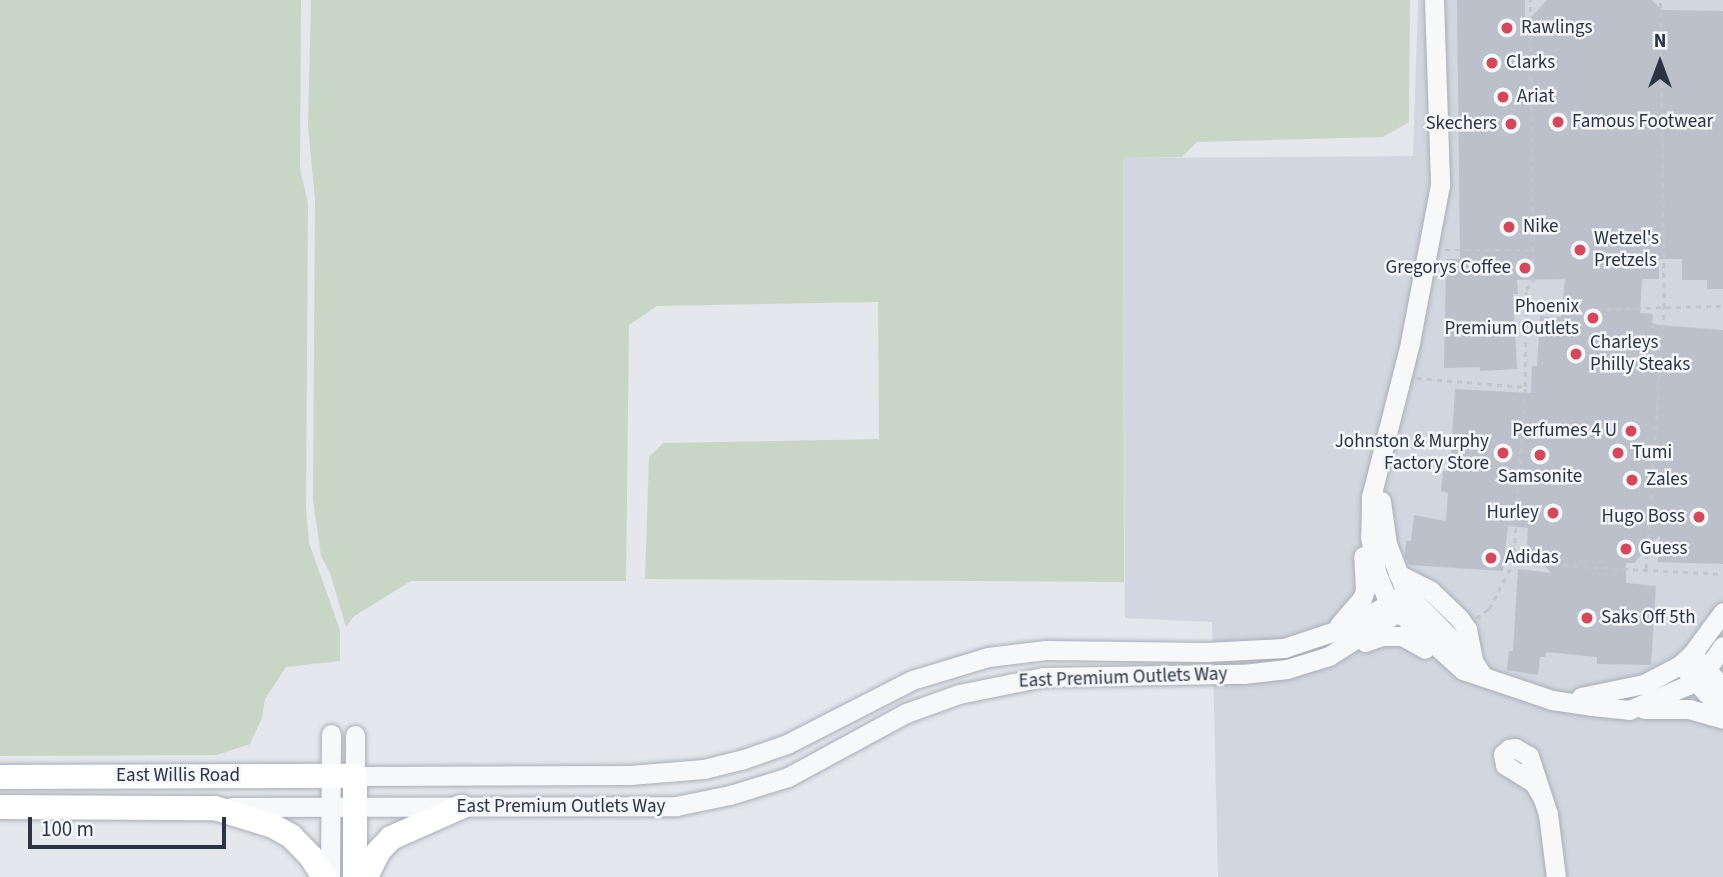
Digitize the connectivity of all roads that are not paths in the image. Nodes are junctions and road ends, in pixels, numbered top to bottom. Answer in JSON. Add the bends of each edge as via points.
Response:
{"nodes":[{"id":1,"x":1434,"y":0,"type":"edge"},
{"id":2,"x":1380,"y":465,"type":"junction"},
{"id":3,"x":1371,"y":497,"type":"junction"},
{"id":4,"x":1398,"y":574,"type":"junction"},
{"id":5,"x":1402,"y":603,"type":"junction"},
{"id":6,"x":1723,"y":612,"type":"edge"},
{"id":7,"x":1330,"y":635,"type":"junction"},
{"id":8,"x":1723,"y":646,"type":"edge"},
{"id":9,"x":1329,"y":656,"type":"junction"},
{"id":10,"x":1450,"y":659,"type":"junction"},
{"id":11,"x":1686,"y":659,"type":"junction"},
{"id":12,"x":1478,"y":669,"type":"junction"},
{"id":13,"x":1701,"y":675,"type":"junction"},
{"id":14,"x":894,"y":688,"type":"junction"},
{"id":15,"x":1723,"y":688,"type":"edge"},
{"id":16,"x":1552,"y":700,"type":"junction"},
{"id":17,"x":1629,"y":709,"type":"junction"},
{"id":18,"x":1723,"y":711,"type":"edge"},
{"id":19,"x":906,"y":713,"type":"junction"},
{"id":20,"x":1723,"y":719,"type":"edge"},
{"id":21,"x":331,"y":734,"type":"dead end"},
{"id":22,"x":355,"y":735,"type":"dead end"},
{"id":23,"x":630,"y":775,"type":"junction"},
{"id":24,"x":343,"y":776,"type":"junction"},
{"id":25,"x":0,"y":777,"type":"edge"},
{"id":26,"x":1542,"y":797,"type":"dead end"},
{"id":27,"x":0,"y":807,"type":"edge"},
{"id":28,"x":215,"y":807,"type":"junction"},
{"id":29,"x":330,"y":807,"type":"junction"},
{"id":30,"x":355,"y":807,"type":"junction"},
{"id":31,"x":461,"y":807,"type":"junction"},
{"id":32,"x":630,"y":807,"type":"junction"},
{"id":33,"x":324,"y":877,"type":"edge"},
{"id":34,"x":330,"y":877,"type":"edge"},
{"id":35,"x":355,"y":877,"type":"edge"},
{"id":36,"x":366,"y":877,"type":"edge"},
{"id":37,"x":1556,"y":877,"type":"edge"}],
"edges":[{"from":1,"to":2,"type":"street","via":[[1440,185]]},
{"from":2,"to":3,"type":"street"},
{"from":2,"to":4,"type":"street","via":[[1387,544]]},
{"from":3,"to":5,"type":"street","via":[[1370,536],[1377,574]]},
{"from":3,"to":7,"type":"street","via":[[1362,521],[1365,590],[1355,609]]},
{"from":4,"to":5,"type":"street"},
{"from":4,"to":12,"type":"street","via":[[1430,591],[1465,626]]},
{"from":5,"to":7,"type":"street","name":"East Premium Outlets Way"},
{"from":5,"to":9,"type":"street","name":"East Premium Outlets Way"},
{"from":5,"to":10,"type":"street"},
{"from":5,"to":12,"type":"street"},
{"from":6,"to":11,"type":"street"},
{"from":7,"to":14,"type":"street","name":"East Premium Outlets Way","via":[[1283,648],[1233,652],[1073,649],[1015,653],[949,667]]},
{"from":8,"to":13,"type":"street"},
{"from":9,"to":10,"type":"street","via":[[1392,635],[1410,638],[1432,654]]},
{"from":9,"to":19,"type":"street","name":"East Premium Outlets Way","via":[[1287,669],[1243,674],[1043,677],[986,687]]},
{"from":10,"to":12,"type":"street","via":[[1463,670]]},
{"from":11,"to":13,"type":"street"},
{"from":11,"to":16,"type":"street","via":[[1644,684]]},
{"from":12,"to":16,"type":"street"},
{"from":13,"to":15,"type":"street"},
{"from":13,"to":17,"type":"street"},
{"from":13,"to":18,"type":"street"},
{"from":14,"to":19,"type":"street"},
{"from":14,"to":23,"type":"street","name":"East Premium Outlets Way","via":[[811,734],[741,761],[691,771]]},
{"from":16,"to":17,"type":"street"},
{"from":17,"to":20,"type":"street","via":[[1689,709]]},
{"from":19,"to":32,"type":"street","name":"East Premium Outlets Way","via":[[772,783],[676,806]]},
{"from":21,"to":24,"type":"street"},
{"from":22,"to":24,"type":"street"},
{"from":23,"to":24,"type":"street","name":"East Premium Outlets Way"},
{"from":23,"to":32,"type":"street"},
{"from":24,"to":25,"type":"main road","name":"East Willis Road"},
{"from":24,"to":29,"type":"street"},
{"from":24,"to":30,"type":"main road"},
{"from":26,"to":37,"type":"street","via":[[1549,814]]},
{"from":27,"to":28,"type":"main road","name":"East Willis Road"},
{"from":28,"to":29,"type":"street","name":"East Willis Road"},
{"from":28,"to":33,"type":"main road","via":[[291,836]]},
{"from":29,"to":30,"type":"street","name":"East Willis Road"},
{"from":29,"to":34,"type":"street"},
{"from":30,"to":31,"type":"street","name":"East Premium Outlets Way"},
{"from":30,"to":35,"type":"main road"},
{"from":31,"to":32,"type":"street","name":"East Premium Outlets Way"},
{"from":31,"to":36,"type":"main road","via":[[391,838]]}]}
